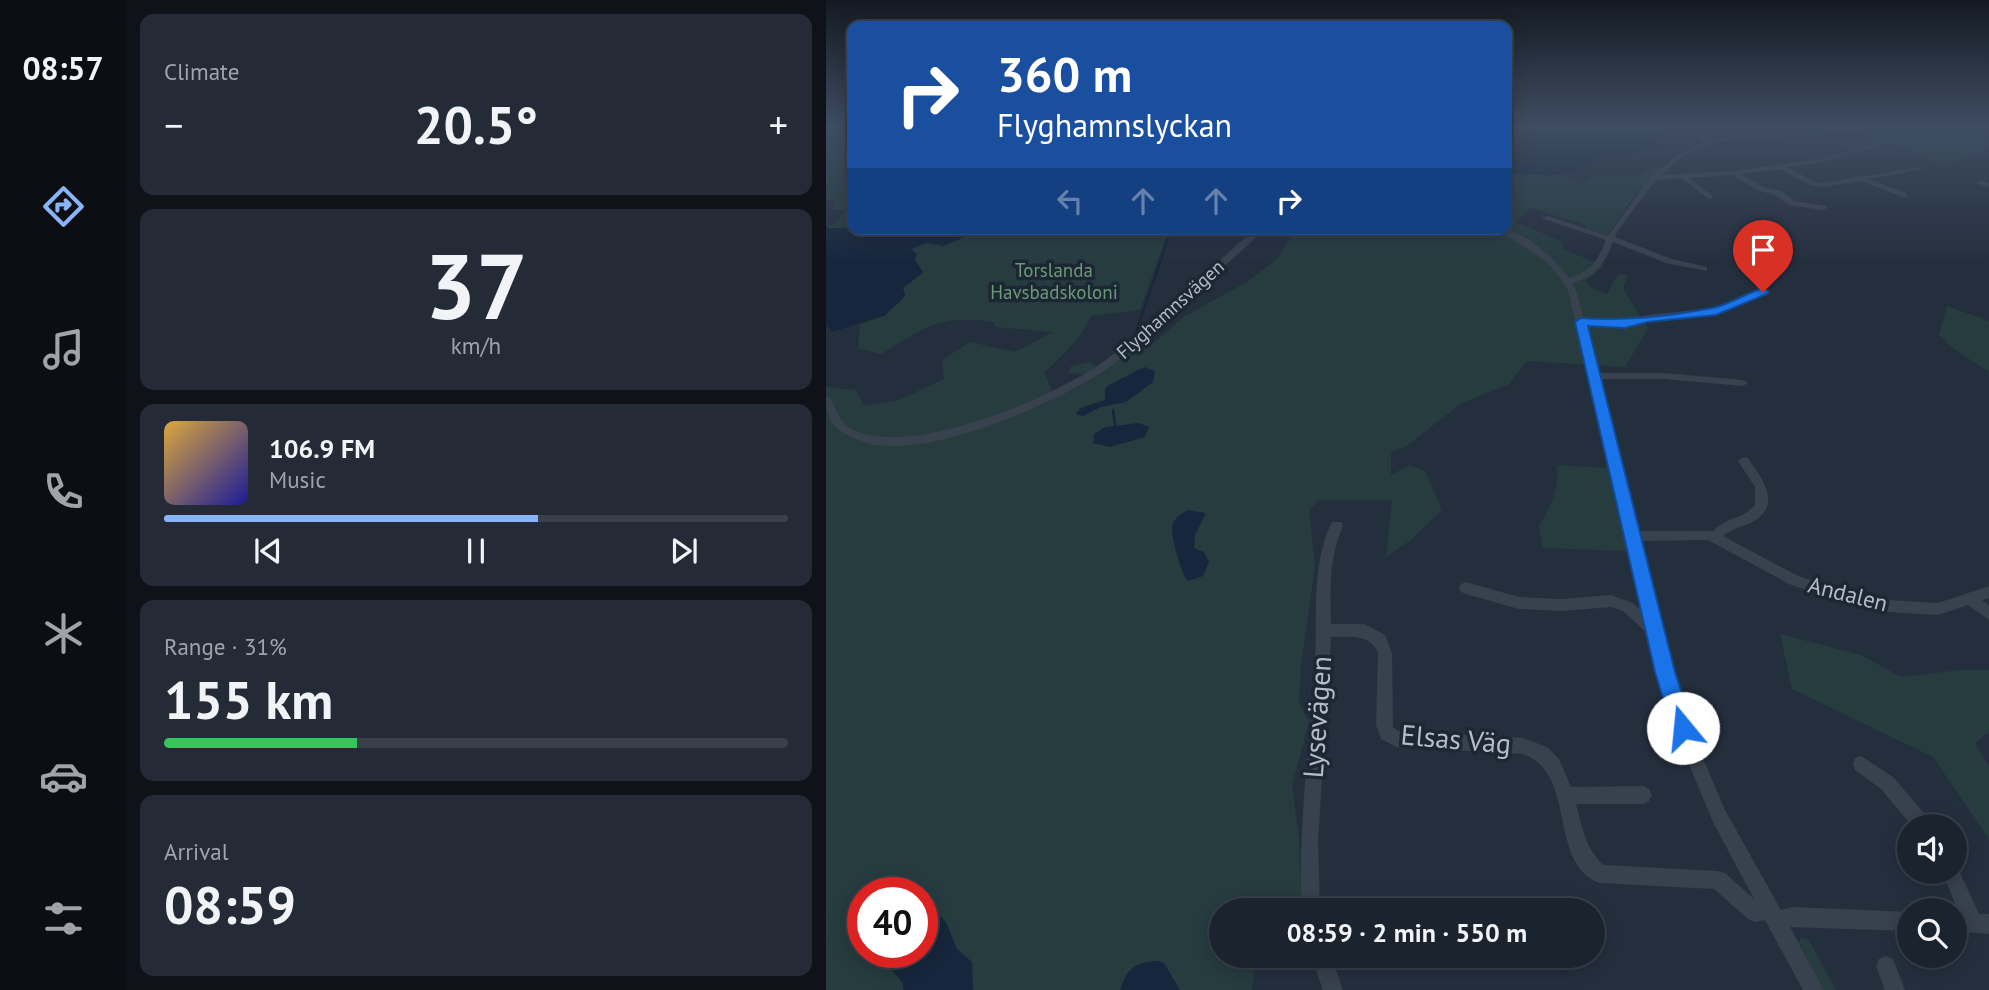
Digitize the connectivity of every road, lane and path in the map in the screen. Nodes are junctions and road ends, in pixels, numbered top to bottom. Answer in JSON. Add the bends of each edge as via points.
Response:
{"nodes":[{"id":1,"x":1662,"y":171,"type":"edge"},
{"id":2,"x":1748,"y":171,"type":"edge"},
{"id":3,"x":1790,"y":171,"type":"edge"},
{"id":4,"x":1908,"y":171,"type":"edge"},
{"id":5,"x":1734,"y":173,"type":"junction"},
{"id":6,"x":1684,"y":177,"type":"junction"},
{"id":7,"x":1654,"y":178,"type":"junction"},
{"id":8,"x":1864,"y":180,"type":"junction"},
{"id":9,"x":1903,"y":195,"type":"dead end"},
{"id":10,"x":1709,"y":197,"type":"dead end"},
{"id":11,"x":1823,"y":208,"type":"dead end"},
{"id":12,"x":1545,"y":218,"type":"dead end"},
{"id":13,"x":1253,"y":235,"type":"edge"},
{"id":14,"x":1512,"y":235,"type":"edge"},
{"id":15,"x":1611,"y":238,"type":"junction"},
{"id":16,"x":1747,"y":255,"type":"dead end"},
{"id":17,"x":1704,"y":269,"type":"dead end"},
{"id":18,"x":1568,"y":281,"type":"junction"},
{"id":19,"x":1581,"y":322,"type":"junction"},
{"id":20,"x":1594,"y":376,"type":"junction"},
{"id":21,"x":1743,"y":383,"type":"dead end"},
{"id":22,"x":826,"y":401,"type":"edge"},
{"id":23,"x":1744,"y":461,"type":"dead end"},
{"id":24,"x":1337,"y":526,"type":"dead end"},
{"id":25,"x":1633,"y":536,"type":"junction"},
{"id":26,"x":1716,"y":536,"type":"junction"},
{"id":27,"x":1466,"y":588,"type":"dead end"},
{"id":28,"x":1989,"y":593,"type":"edge"},
{"id":29,"x":1972,"y":600,"type":"junction"},
{"id":30,"x":1989,"y":614,"type":"edge"},
{"id":31,"x":1656,"y":628,"type":"junction"},
{"id":32,"x":1324,"y":630,"type":"junction"},
{"id":33,"x":1861,"y":764,"type":"dead end"},
{"id":34,"x":1643,"y":795,"type":"dead end"},
{"id":35,"x":1564,"y":796,"type":"junction"},
{"id":36,"x":1914,"y":814,"type":"edge"},
{"id":37,"x":1956,"y":884,"type":"edge"},
{"id":38,"x":1311,"y":898,"type":"edge"},
{"id":39,"x":1774,"y":915,"type":"junction"},
{"id":40,"x":1897,"y":921,"type":"edge"},
{"id":41,"x":1972,"y":923,"type":"edge"},
{"id":42,"x":1886,"y":966,"type":"dead end"},
{"id":43,"x":1325,"y":968,"type":"edge"},
{"id":44,"x":1333,"y":990,"type":"edge"},
{"id":45,"x":1814,"y":990,"type":"edge"},
{"id":46,"x":1895,"y":990,"type":"edge"}],
"edges":[{"from":1,"to":7,"type":"street"},
{"from":2,"to":5,"type":"street"},
{"from":3,"to":8,"type":"street","via":[[1819,185]]},
{"from":4,"to":8,"type":"street"},
{"from":5,"to":6,"type":"street"},
{"from":5,"to":11,"type":"street","via":[[1792,203]]},
{"from":6,"to":7,"type":"street"},
{"from":6,"to":10,"type":"street"},
{"from":7,"to":15,"type":"street"},
{"from":8,"to":9,"type":"street"},
{"from":12,"to":15,"type":"street"},
{"from":13,"to":22,"type":"street","name":"Flyghamnsvägen","via":[[1121,353],[1076,382],[1007,416],[940,437],[885,442],[853,436],[835,420]]},
{"from":14,"to":18,"type":"street","via":[[1537,250]]},
{"from":15,"to":17,"type":"street"},
{"from":15,"to":18,"type":"street","via":[[1595,268]]},
{"from":16,"to":19,"type":"street","via":[[1761,282],[1759,296],[1716,311],[1647,318],[1625,325]]},
{"from":18,"to":19,"type":"street"},
{"from":19,"to":20,"type":"street"},
{"from":20,"to":21,"type":"street"},
{"from":20,"to":25,"type":"street"},
{"from":23,"to":26,"type":"street","name":"Andalen","via":[[1762,487],[1761,506],[1748,520],[1722,529]]},
{"from":24,"to":32,"type":"street","name":"Lysevägen","via":[[1329,545]]},
{"from":25,"to":26,"type":"street","name":"Andalen"},
{"from":25,"to":31,"type":"street"},
{"from":26,"to":29,"type":"street","name":"Andalen","via":[[1782,575],[1853,600],[1920,610]]},
{"from":27,"to":31,"type":"street","via":[[1518,603],[1611,601],[1624,604],[1650,628]]},
{"from":28,"to":29,"type":"street","name":"Andalen"},
{"from":29,"to":30,"type":"street"},
{"from":31,"to":39,"type":"street","via":[[1691,750],[1719,816]]},
{"from":32,"to":35,"type":"street","name":"Elsas Väg","via":[[1364,631],[1380,640],[1385,653],[1382,701],[1387,733],[1410,741],[1534,747],[1548,756]]},
{"from":32,"to":38,"type":"street","name":"Lysevägen","via":[[1308,831]]},
{"from":33,"to":36,"type":"street","via":[[1887,783]]},
{"from":34,"to":35,"type":"street"},
{"from":35,"to":39,"type":"street","name":"Elsas Väg","via":[[1582,858],[1599,874],[1706,877],[1724,884],[1755,912]]},
{"from":37,"to":41,"type":"street"},
{"from":39,"to":40,"type":"street"},
{"from":39,"to":45,"type":"street"},
{"from":42,"to":46,"type":"street"},
{"from":43,"to":44,"type":"street"}]}
